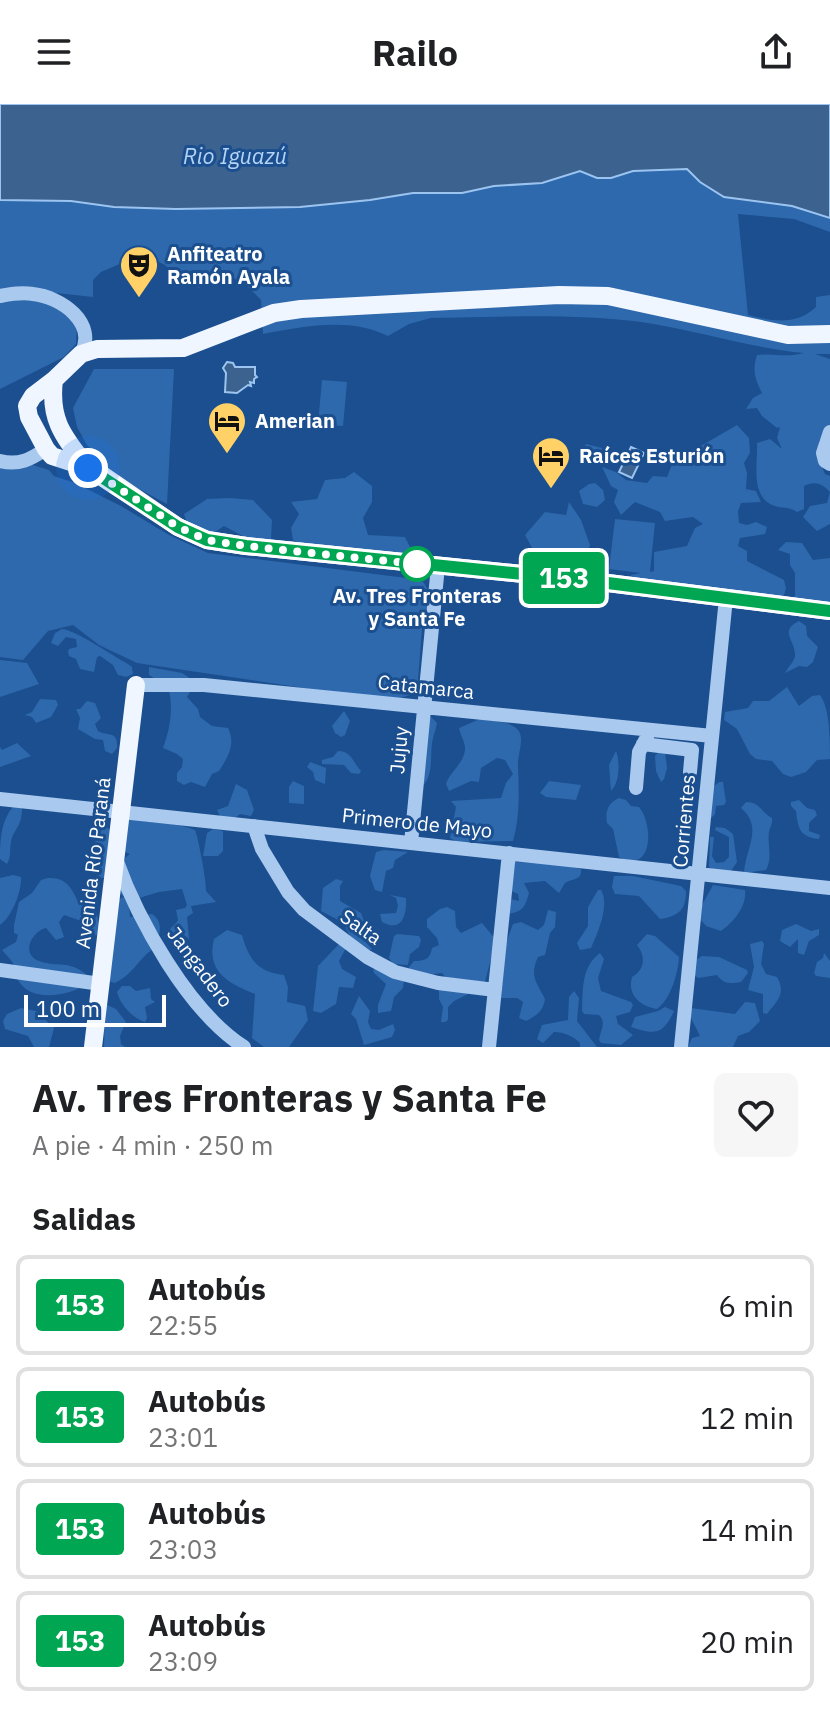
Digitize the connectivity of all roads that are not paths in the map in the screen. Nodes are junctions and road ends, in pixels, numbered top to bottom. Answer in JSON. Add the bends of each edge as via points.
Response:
{"nodes":[{"id":1,"x":0,"y":296,"type":"edge"},
{"id":2,"x":829,"y":336,"type":"edge"},
{"id":3,"x":81,"y":354,"type":"junction"},
{"id":4,"x":54,"y":380,"type":"junction"},
{"id":5,"x":830,"y":432,"type":"edge"},
{"id":6,"x":46,"y":449,"type":"junction"},
{"id":7,"x":0,"y":461,"type":"edge"},
{"id":8,"x":830,"y":464,"type":"edge"},
{"id":9,"x":88,"y":468,"type":"junction"},
{"id":10,"x":438,"y":566,"type":"junction"},
{"id":11,"x":726,"y":598,"type":"junction"},
{"id":12,"x":830,"y":611,"type":"edge"},
{"id":13,"x":136,"y":685,"type":"joint"},
{"id":14,"x":423,"y":707,"type":"junction"},
{"id":15,"x":651,"y":730,"type":"junction"},
{"id":16,"x":712,"y":736,"type":"junction"},
{"id":17,"x":643,"y":744,"type":"junction"},
{"id":18,"x":690,"y":772,"type":"dead end"},
{"id":19,"x":636,"y":788,"type":"dead end"},
{"id":20,"x":0,"y":799,"type":"edge"},
{"id":21,"x":122,"y":814,"type":"junction"},
{"id":22,"x":254,"y":826,"type":"junction"},
{"id":23,"x":411,"y":843,"type":"junction"},
{"id":24,"x":509,"y":853,"type":"junction"},
{"id":25,"x":116,"y":859,"type":"junction"},
{"id":26,"x":700,"y":875,"type":"junction"},
{"id":27,"x":830,"y":888,"type":"edge"},
{"id":28,"x":0,"y":970,"type":"edge"},
{"id":29,"x":101,"y":984,"type":"junction"},
{"id":30,"x":495,"y":990,"type":"junction"},
{"id":31,"x":93,"y":1047,"type":"edge"},
{"id":32,"x":244,"y":1047,"type":"edge"},
{"id":33,"x":489,"y":1047,"type":"edge"},
{"id":34,"x":681,"y":1047,"type":"edge"}],
"edges":[{"from":1,"to":3,"type":"street","via":[[36,294],[69,308],[87,334]]},
{"from":2,"to":3,"type":"main road","via":[[788,335],[608,296],[559,295],[301,309],[274,313],[183,348],[97,349]]},
{"from":3,"to":4,"type":"main road"},
{"from":4,"to":6,"type":"main road","via":[[27,406]]},
{"from":4,"to":9,"type":"main road","via":[[58,427]]},
{"from":5,"to":8,"type":"street","via":[[823,453]]},
{"from":6,"to":7,"type":"street","via":[[29,460]]},
{"from":6,"to":9,"type":"main road"},
{"from":9,"to":10,"type":"main road","via":[[207,540]]},
{"from":10,"to":11,"type":"main road"},
{"from":10,"to":14,"type":"street","name":"Jujuy"},
{"from":11,"to":12,"type":"main road"},
{"from":11,"to":16,"type":"street","name":"Corrientes"},
{"from":13,"to":14,"type":"street","name":"Catamarca","via":[[204,685]]},
{"from":13,"to":21,"type":"main road","name":"Avenida Río Paraná"},
{"from":14,"to":15,"type":"street","name":"Catamarca"},
{"from":14,"to":23,"type":"street","name":"Jujuy"},
{"from":15,"to":16,"type":"street","name":"Catamarca"},
{"from":15,"to":17,"type":"street"},
{"from":16,"to":26,"type":"street","name":"Corrientes"},
{"from":17,"to":18,"type":"street","via":[[692,750]]},
{"from":17,"to":19,"type":"street"},
{"from":20,"to":21,"type":"street","name":"Primero de Mayo"},
{"from":21,"to":22,"type":"street","name":"Primero de Mayo"},
{"from":21,"to":25,"type":"main road","name":"Avenida Río Paraná"},
{"from":22,"to":23,"type":"street","name":"Primero de Mayo"},
{"from":22,"to":30,"type":"street","name":"Salta","via":[[288,892],[367,957],[395,972]]},
{"from":23,"to":24,"type":"street","name":"Primero de Mayo"},
{"from":24,"to":26,"type":"street","name":"Primero de Mayo"},
{"from":24,"to":30,"type":"street"},
{"from":25,"to":29,"type":"main road","name":"Avenida Río Paraná"},
{"from":25,"to":32,"type":"street","name":"Jangadero","via":[[160,954],[205,1012]]},
{"from":26,"to":27,"type":"street","name":"Primero de Mayo"},
{"from":26,"to":34,"type":"street","name":"Corrientes"},
{"from":28,"to":29,"type":"street"},
{"from":29,"to":31,"type":"main road","name":"Avenida Río Paraná"},
{"from":30,"to":33,"type":"street"}]}
